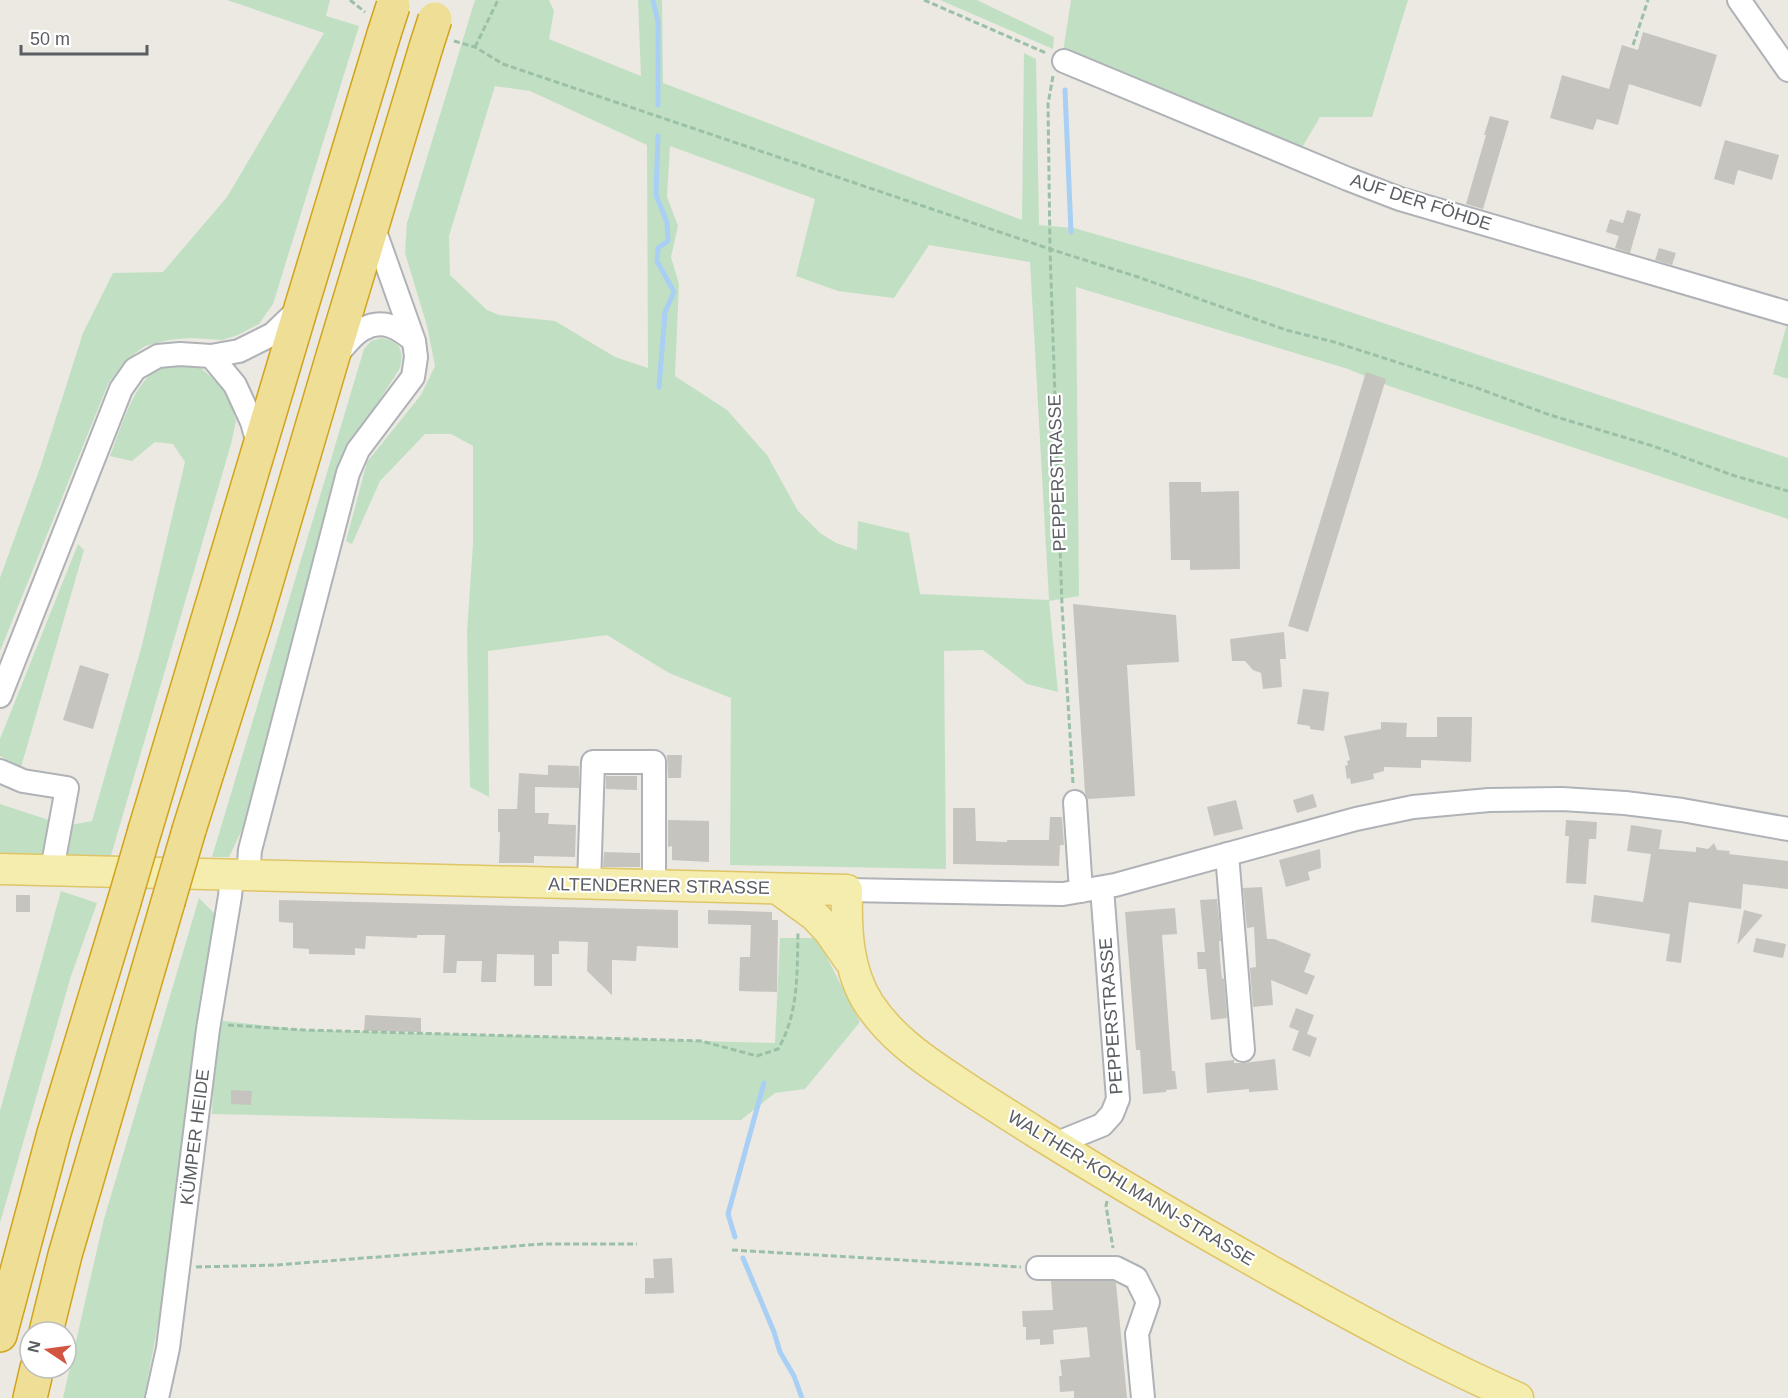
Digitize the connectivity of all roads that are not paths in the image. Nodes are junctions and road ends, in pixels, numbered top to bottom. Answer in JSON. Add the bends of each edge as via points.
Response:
{"nodes":[{"id":1,"x":1739,"y":0,"type":"edge"},
{"id":2,"x":385,"y":14,"type":"edge"},
{"id":3,"x":439,"y":26,"type":"edge"},
{"id":4,"x":1064,"y":61,"type":"road end"},
{"id":5,"x":1788,"y":70,"type":"edge"},
{"id":6,"x":373,"y":226,"type":"junction"},
{"id":7,"x":301,"y":308,"type":"junction"},
{"id":8,"x":1788,"y":313,"type":"edge"},
{"id":9,"x":414,"y":342,"type":"junction"},
{"id":10,"x":211,"y":356,"type":"junction"},
{"id":11,"x":332,"y":359,"type":"junction"},
{"id":12,"x":260,"y":449,"type":"junction"},
{"id":13,"x":0,"y":696,"type":"edge"},
{"id":14,"x":0,"y":771,"type":"edge"},
{"id":15,"x":1074,"y":802,"type":"road end"},
{"id":16,"x":1788,"y":829,"type":"edge"},
{"id":17,"x":1227,"y":854,"type":"junction"},
{"id":18,"x":0,"y":869,"type":"edge"},
{"id":19,"x":52,"y":870,"type":"junction"},
{"id":20,"x":240,"y":876,"type":"junction"},
{"id":21,"x":589,"y":884,"type":"junction"},
{"id":22,"x":654,"y":886,"type":"junction"},
{"id":23,"x":847,"y":890,"type":"junction"},
{"id":24,"x":1091,"y":890,"type":"junction"},
{"id":25,"x":788,"y":896,"type":"junction"},
{"id":26,"x":851,"y":963,"type":"junction"},
{"id":27,"x":1243,"y":1050,"type":"dead end"},
{"id":28,"x":1055,"y":1144,"type":"junction"},
{"id":29,"x":1038,"y":1268,"type":"road end"},
{"id":30,"x":49,"y":1320,"type":"edge"},
{"id":31,"x":0,"y":1335,"type":"edge"},
{"id":32,"x":35,"y":1380,"type":"edge"},
{"id":33,"x":30,"y":1398,"type":"edge"},
{"id":34,"x":157,"y":1398,"type":"edge"},
{"id":35,"x":1143,"y":1398,"type":"edge"},
{"id":36,"x":1518,"y":1398,"type":"edge"}],
"edges":[{"from":1,"to":5,"type":"street"},
{"from":2,"to":7,"type":"highway"},
{"from":3,"to":6,"type":"highway"},
{"from":4,"to":8,"type":"street","name":"AUF DER FÖHDE","via":[[1400,199]]},
{"from":6,"to":9,"type":"street","name":"KÜMPER HEIDE"},
{"from":6,"to":11,"type":"highway"},
{"from":7,"to":10,"type":"street","via":[[273,334],[239,351]]},
{"from":7,"to":12,"type":"highway"},
{"from":9,"to":11,"type":"street","via":[[392,325],[376,325],[362,329]]},
{"from":9,"to":20,"type":"street","name":"KÜMPER HEIDE","via":[[413,377],[358,450],[348,473]]},
{"from":10,"to":12,"type":"street","via":[[235,385]]},
{"from":10,"to":13,"type":"street","via":[[158,356],[135,369],[121,389]]},
{"from":11,"to":30,"type":"highway","bridge":true,"via":[[189,830]]},
{"from":12,"to":31,"type":"highway","bridge":true,"via":[[54,1133]]},
{"from":14,"to":19,"type":"street","via":[[23,781],[67,788]]},
{"from":15,"to":24,"type":"street","name":"PEPPERSTRASSE"},
{"from":16,"to":17,"type":"street","name":"ALTENDERNER STRASSE","via":[[1625,803],[1489,800],[1413,807]]},
{"from":17,"to":24,"type":"street","name":"ALTENDERNER STRASSE"},
{"from":17,"to":27,"type":"street"},
{"from":18,"to":19,"type":"main road","name":"ALTENDERNER STRASSE"},
{"from":19,"to":20,"type":"main road","name":"ALTENDERNER STRASSE"},
{"from":20,"to":21,"type":"main road","name":"ALTENDERNER STRASSE"},
{"from":20,"to":34,"type":"street","name":"KÜMPER HEIDE","via":[[230,896],[208,1023],[180,1265]]},
{"from":21,"to":22,"type":"main road","name":"ALTENDERNER STRASSE"},
{"from":21,"to":22,"type":"street","via":[[593,762],[654,762]]},
{"from":22,"to":25,"type":"main road","name":"ALTENDERNER STRASSE"},
{"from":23,"to":24,"type":"street","name":"ALTENDERNER STRASSE","via":[[1046,894]]},
{"from":23,"to":25,"type":"main road","name":"ALTENDERNER STRASSE"},
{"from":23,"to":26,"type":"main road","name":"WALTHER-KOHLMANN-STRASSE"},
{"from":24,"to":28,"type":"street","name":"PEPPERSTRASSE","via":[[1118,1099],[1102,1125]]},
{"from":25,"to":26,"type":"main road","via":[[829,931]]},
{"from":26,"to":28,"type":"main road","name":"WALTHER-KOHLMANN-STRASSE","via":[[869,1004],[895,1036],[944,1073]]},
{"from":28,"to":36,"type":"main road","name":"WALTHER-KOHLMANN-STRASSE","via":[[1332,1305]]},
{"from":29,"to":35,"type":"street","via":[[1116,1268],[1136,1278],[1148,1302],[1137,1334]]},
{"from":32,"to":33,"type":"highway"}]}
